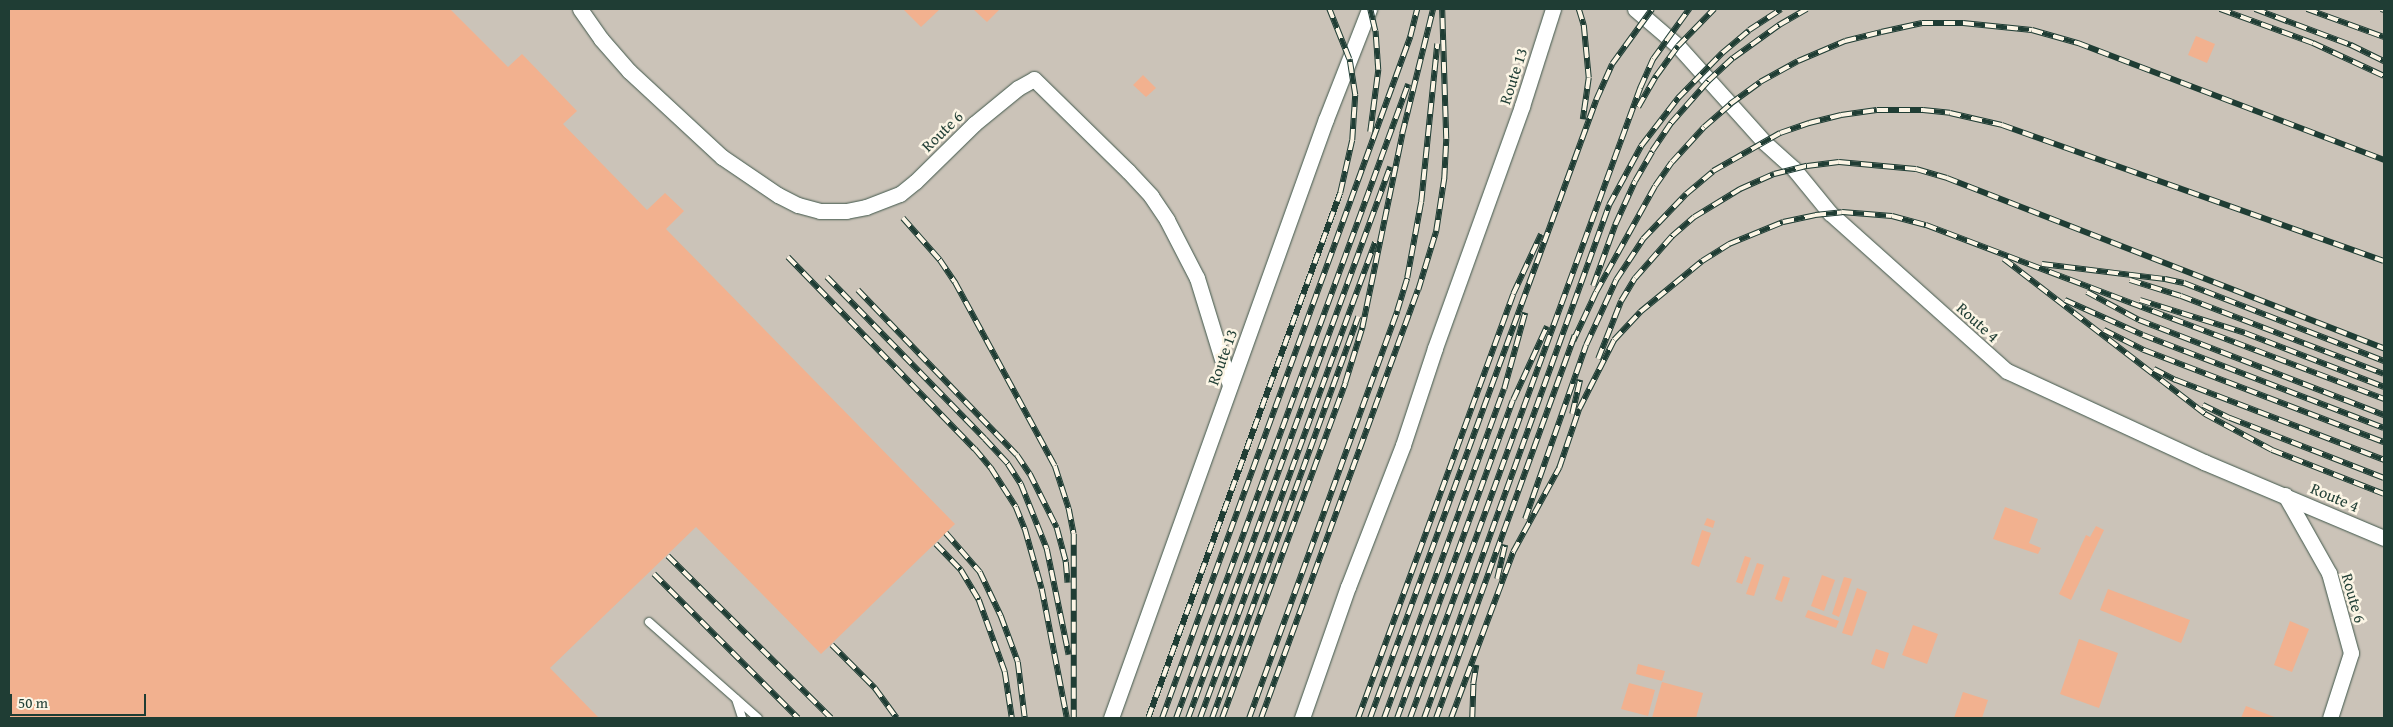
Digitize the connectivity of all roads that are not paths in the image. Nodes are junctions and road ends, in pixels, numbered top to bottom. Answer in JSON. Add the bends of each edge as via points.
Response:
{"nodes":[{"id":1,"x":580,"y":9,"type":"edge"},
{"id":2,"x":1369,"y":9,"type":"edge"},
{"id":3,"x":1553,"y":9,"type":"edge"},
{"id":4,"x":1635,"y":9,"type":"edge"},
{"id":5,"x":1230,"y":385,"type":"junction"},
{"id":6,"x":2285,"y":495,"type":"junction"},
{"id":7,"x":2384,"y":538,"type":"edge"},
{"id":8,"x":649,"y":622,"type":"dead end"},
{"id":9,"x":736,"y":699,"type":"junction"},
{"id":10,"x":742,"y":718,"type":"edge"},
{"id":11,"x":758,"y":718,"type":"edge"},
{"id":12,"x":1111,"y":718,"type":"edge"},
{"id":13,"x":1302,"y":718,"type":"edge"},
{"id":14,"x":2330,"y":718,"type":"edge"}],
"edges":[{"from":1,"to":5,"type":"street","name":"Route 6","via":[[629,71],[722,156],[778,195],[798,206],[820,211],[866,207],[900,194],[974,124],[1034,79],[1151,196],[1197,278]]},
{"from":2,"to":5,"type":"street","name":"Route 13"},
{"from":3,"to":13,"type":"street","name":"Route 13","via":[[1403,445]]},
{"from":4,"to":6,"type":"street","name":"Route 4","via":[[1678,46],[1764,142],[1794,169],[1830,213],[2007,370],[2204,462]]},
{"from":5,"to":12,"type":"street","name":"Route 13"},
{"from":6,"to":7,"type":"street","name":"Route 4"},
{"from":6,"to":14,"type":"street","name":"Route 6","via":[[2330,573],[2351,653]]},
{"from":8,"to":9,"type":"lane"},
{"from":9,"to":10,"type":"lane"},
{"from":9,"to":11,"type":"lane"}]}
